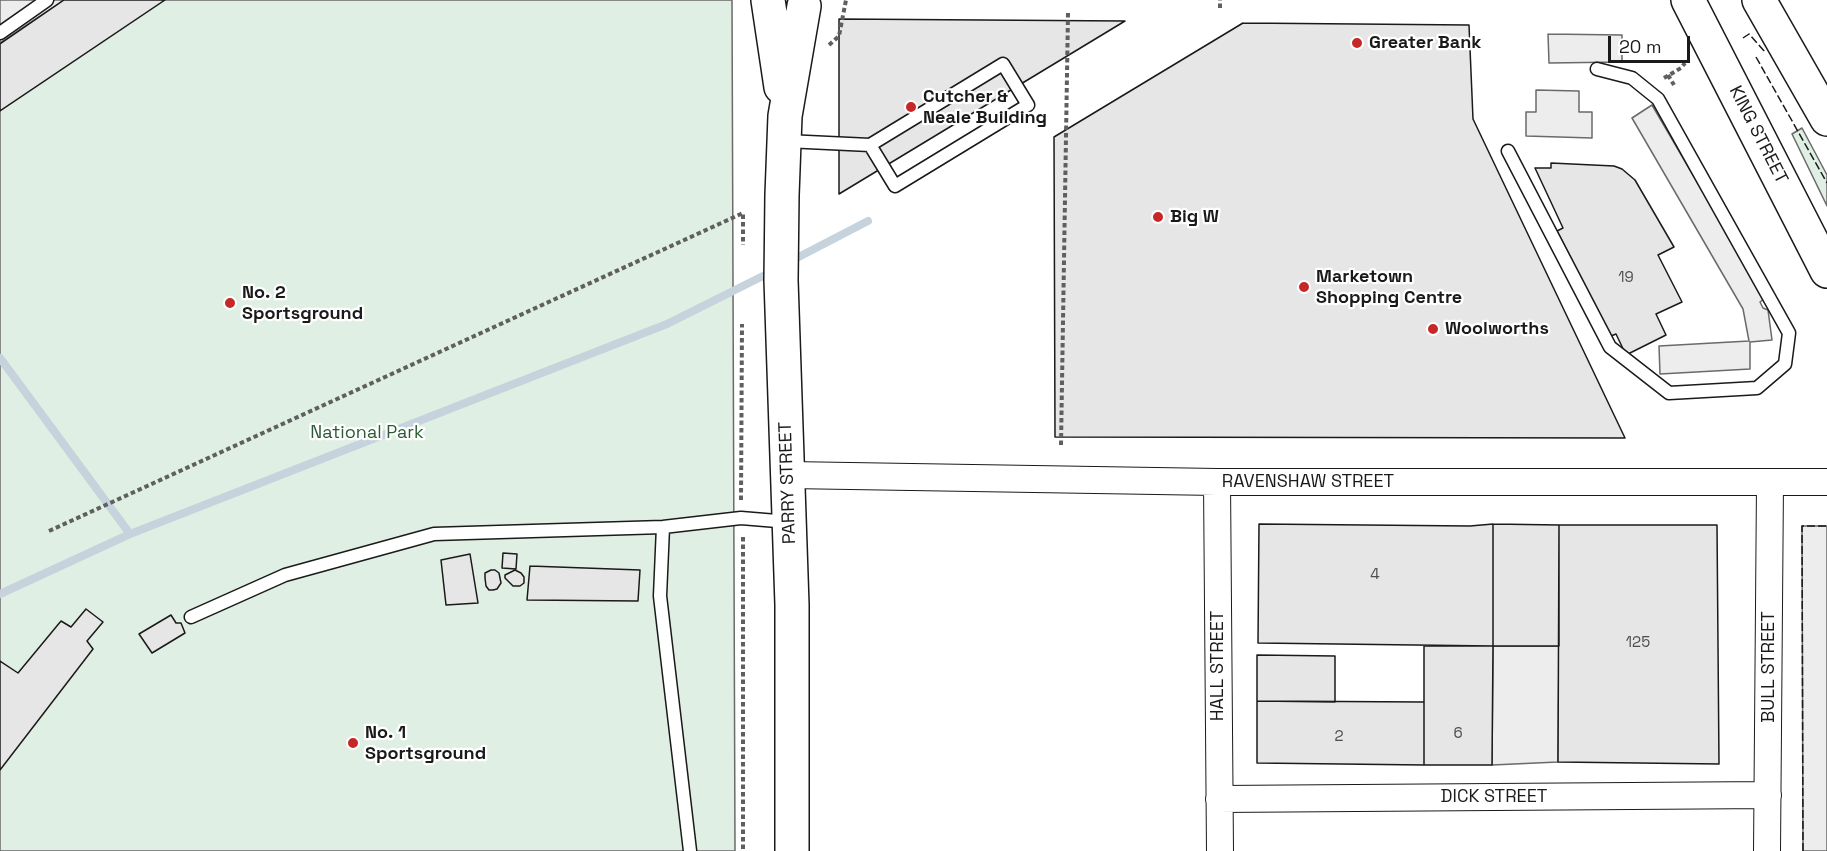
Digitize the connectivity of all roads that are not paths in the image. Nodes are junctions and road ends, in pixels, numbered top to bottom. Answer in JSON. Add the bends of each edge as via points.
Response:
{"nodes":[{"id":1,"x":47,"y":0,"type":"edge"},
{"id":2,"x":770,"y":0,"type":"edge"},
{"id":3,"x":1688,"y":0,"type":"edge"},
{"id":4,"x":1759,"y":0,"type":"edge"},
{"id":5,"x":809,"y":3,"type":"edge"},
{"id":6,"x":0,"y":33,"type":"edge"},
{"id":7,"x":1597,"y":69,"type":"dead end"},
{"id":8,"x":1827,"y":119,"type":"edge"},
{"id":9,"x":784,"y":128,"type":"junction"},
{"id":10,"x":870,"y":145,"type":"junction"},
{"id":11,"x":1508,"y":151,"type":"dead end"},
{"id":12,"x":1827,"y":271,"type":"edge"},
{"id":13,"x":789,"y":475,"type":"junction"},
{"id":14,"x":1217,"y":482,"type":"junction"},
{"id":15,"x":1827,"y":482,"type":"edge"},
{"id":16,"x":1770,"y":483,"type":"junction"},
{"id":17,"x":790,"y":522,"type":"junction"},
{"id":18,"x":663,"y":527,"type":"junction"},
{"id":19,"x":191,"y":617,"type":"dead end"},
{"id":20,"x":1768,"y":795,"type":"junction"},
{"id":21,"x":1219,"y":799,"type":"junction"},
{"id":22,"x":690,"y":851,"type":"edge"},
{"id":23,"x":792,"y":851,"type":"edge"},
{"id":24,"x":1220,"y":851,"type":"edge"},
{"id":25,"x":1767,"y":851,"type":"edge"}],
"edges":[{"from":1,"to":6,"type":"lane"},
{"from":2,"to":5,"type":"street","name":"PARRY STREET","via":[[787,8]]},
{"from":2,"to":9,"type":"street","name":"PARRY STREET"},
{"from":3,"to":12,"type":"street","name":"KING STREET"},
{"from":4,"to":8,"type":"street"},
{"from":5,"to":9,"type":"street","name":"PARRY STREET"},
{"from":7,"to":11,"type":"lane","via":[[1632,78],[1658,99],[1789,333],[1785,364],[1757,388],[1669,393],[1610,347]]},
{"from":9,"to":10,"type":"lane"},
{"from":9,"to":13,"type":"street","name":"PARRY STREET","via":[[781,280]]},
{"from":10,"to":10,"type":"lane","via":[[1003,64],[1028,105],[895,186]]},
{"from":13,"to":14,"type":"street","name":"RAVENSHAW STREET"},
{"from":13,"to":17,"type":"street","name":"PARRY STREET"},
{"from":14,"to":16,"type":"street","name":"RAVENSHAW STREET"},
{"from":14,"to":21,"type":"street","name":"HALL STREET"},
{"from":15,"to":16,"type":"street","name":"RAVENSHAW STREET"},
{"from":16,"to":20,"type":"street","name":"BULL STREET"},
{"from":17,"to":18,"type":"lane","via":[[741,518]]},
{"from":17,"to":23,"type":"street","name":"PARRY STREET"},
{"from":18,"to":19,"type":"lane","via":[[434,534],[285,574]]},
{"from":18,"to":22,"type":"lane","via":[[660,596]]},
{"from":20,"to":21,"type":"street","name":"DICK STREET"},
{"from":20,"to":25,"type":"street","name":"BULL STREET"},
{"from":21,"to":24,"type":"street","name":"HALL STREET"}]}
